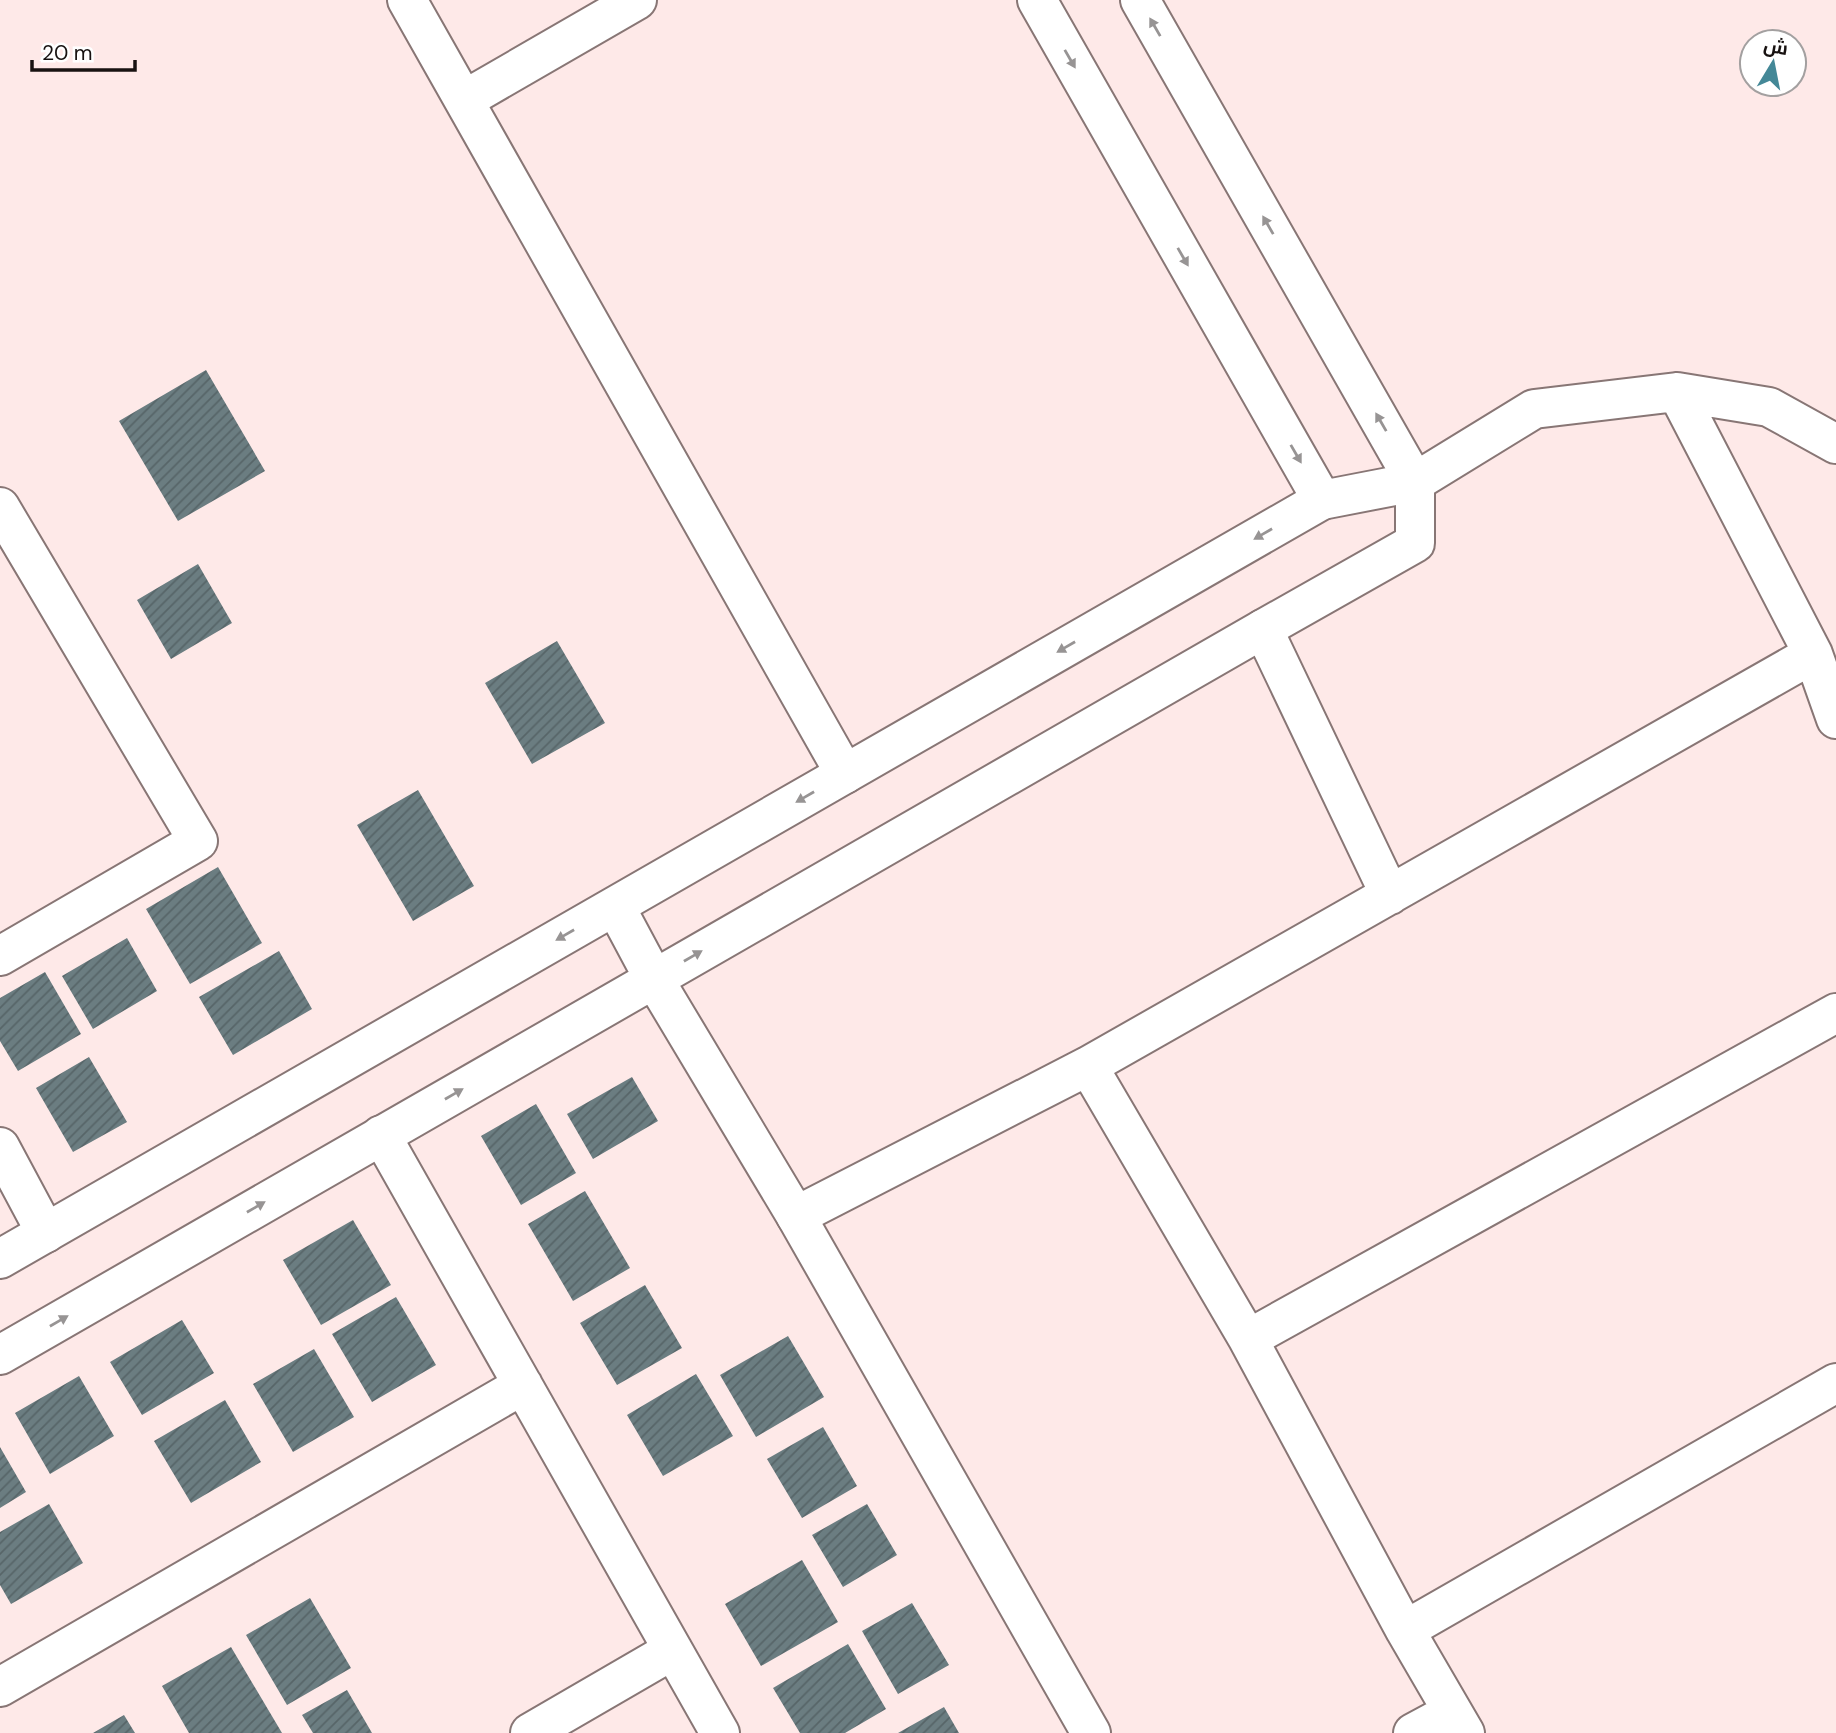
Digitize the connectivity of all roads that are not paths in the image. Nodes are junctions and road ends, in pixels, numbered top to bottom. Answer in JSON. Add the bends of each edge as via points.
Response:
{"nodes":[{"id":1,"x":407,"y":0,"type":"edge"},
{"id":2,"x":637,"y":0,"type":"edge"},
{"id":3,"x":1037,"y":0,"type":"edge"},
{"id":4,"x":1139,"y":0,"type":"edge"},
{"id":5,"x":464,"y":100,"type":"junction"},
{"id":6,"x":1677,"y":392,"type":"junction"},
{"id":7,"x":1836,"y":444,"type":"edge"},
{"id":8,"x":1415,"y":482,"type":"junction"},
{"id":9,"x":1322,"y":500,"type":"junction"},
{"id":10,"x":0,"y":507,"type":"edge"},
{"id":11,"x":1262,"y":629,"type":"junction"},
{"id":12,"x":1813,"y":654,"type":"junction"},
{"id":13,"x":1836,"y":719,"type":"edge"},
{"id":14,"x":845,"y":774,"type":"junction"},
{"id":15,"x":1390,"y":895,"type":"junction"},
{"id":16,"x":615,"y":906,"type":"junction"},
{"id":17,"x":0,"y":956,"type":"edge"},
{"id":18,"x":654,"y":979,"type":"junction"},
{"id":19,"x":1836,"y":1013,"type":"edge"},
{"id":20,"x":1088,"y":1066,"type":"junction"},
{"id":21,"x":382,"y":1135,"type":"junction"},
{"id":22,"x":0,"y":1147,"type":"edge"},
{"id":23,"x":796,"y":1216,"type":"junction"},
{"id":24,"x":46,"y":1233,"type":"junction"},
{"id":25,"x":0,"y":1259,"type":"edge"},
{"id":26,"x":1248,"y":1339,"type":"junction"},
{"id":27,"x":0,"y":1355,"type":"edge"},
{"id":28,"x":1836,"y":1383,"type":"edge"},
{"id":29,"x":523,"y":1385,"type":"junction"},
{"id":30,"x":1405,"y":1630,"type":"junction"},
{"id":31,"x":673,"y":1650,"type":"junction"},
{"id":32,"x":0,"y":1687,"type":"edge"},
{"id":33,"x":1458,"y":1722,"type":"edge"},
{"id":34,"x":530,"y":1733,"type":"edge"},
{"id":35,"x":720,"y":1733,"type":"edge"},
{"id":36,"x":1091,"y":1733,"type":"edge"},
{"id":37,"x":1413,"y":1733,"type":"edge"}],
"edges":[{"from":1,"to":5,"type":"street"},
{"from":2,"to":5,"type":"street"},
{"from":3,"to":9,"type":"street","one_way":true},
{"from":8,"to":4,"type":"street","one_way":true},
{"from":5,"to":14,"type":"street"},
{"from":6,"to":7,"type":"street","via":[[1769,407]]},
{"from":6,"to":8,"type":"street","via":[[1534,409]]},
{"from":6,"to":12,"type":"street"},
{"from":8,"to":9,"type":"street"},
{"from":8,"to":11,"type":"street","via":[[1415,543]]},
{"from":9,"to":14,"type":"street","one_way":true},
{"from":10,"to":17,"type":"street","via":[[198,841]]},
{"from":11,"to":15,"type":"street"},
{"from":18,"to":11,"type":"street","one_way":true},
{"from":12,"to":13,"type":"street"},
{"from":12,"to":15,"type":"street"},
{"from":14,"to":16,"type":"street","one_way":true},
{"from":15,"to":20,"type":"street"},
{"from":16,"to":18,"type":"street"},
{"from":16,"to":24,"type":"street","one_way":true},
{"from":21,"to":18,"type":"street","one_way":true},
{"from":18,"to":23,"type":"street"},
{"from":19,"to":26,"type":"street"},
{"from":20,"to":23,"type":"street"},
{"from":20,"to":26,"type":"street"},
{"from":27,"to":21,"type":"street","one_way":true},
{"from":21,"to":29,"type":"street"},
{"from":22,"to":24,"type":"street"},
{"from":23,"to":36,"type":"street"},
{"from":24,"to":25,"type":"street"},
{"from":26,"to":30,"type":"street"},
{"from":28,"to":30,"type":"street"},
{"from":29,"to":31,"type":"street"},
{"from":29,"to":32,"type":"street"},
{"from":30,"to":33,"type":"street"},
{"from":31,"to":34,"type":"street"},
{"from":31,"to":35,"type":"street"},
{"from":33,"to":37,"type":"street"}]}
